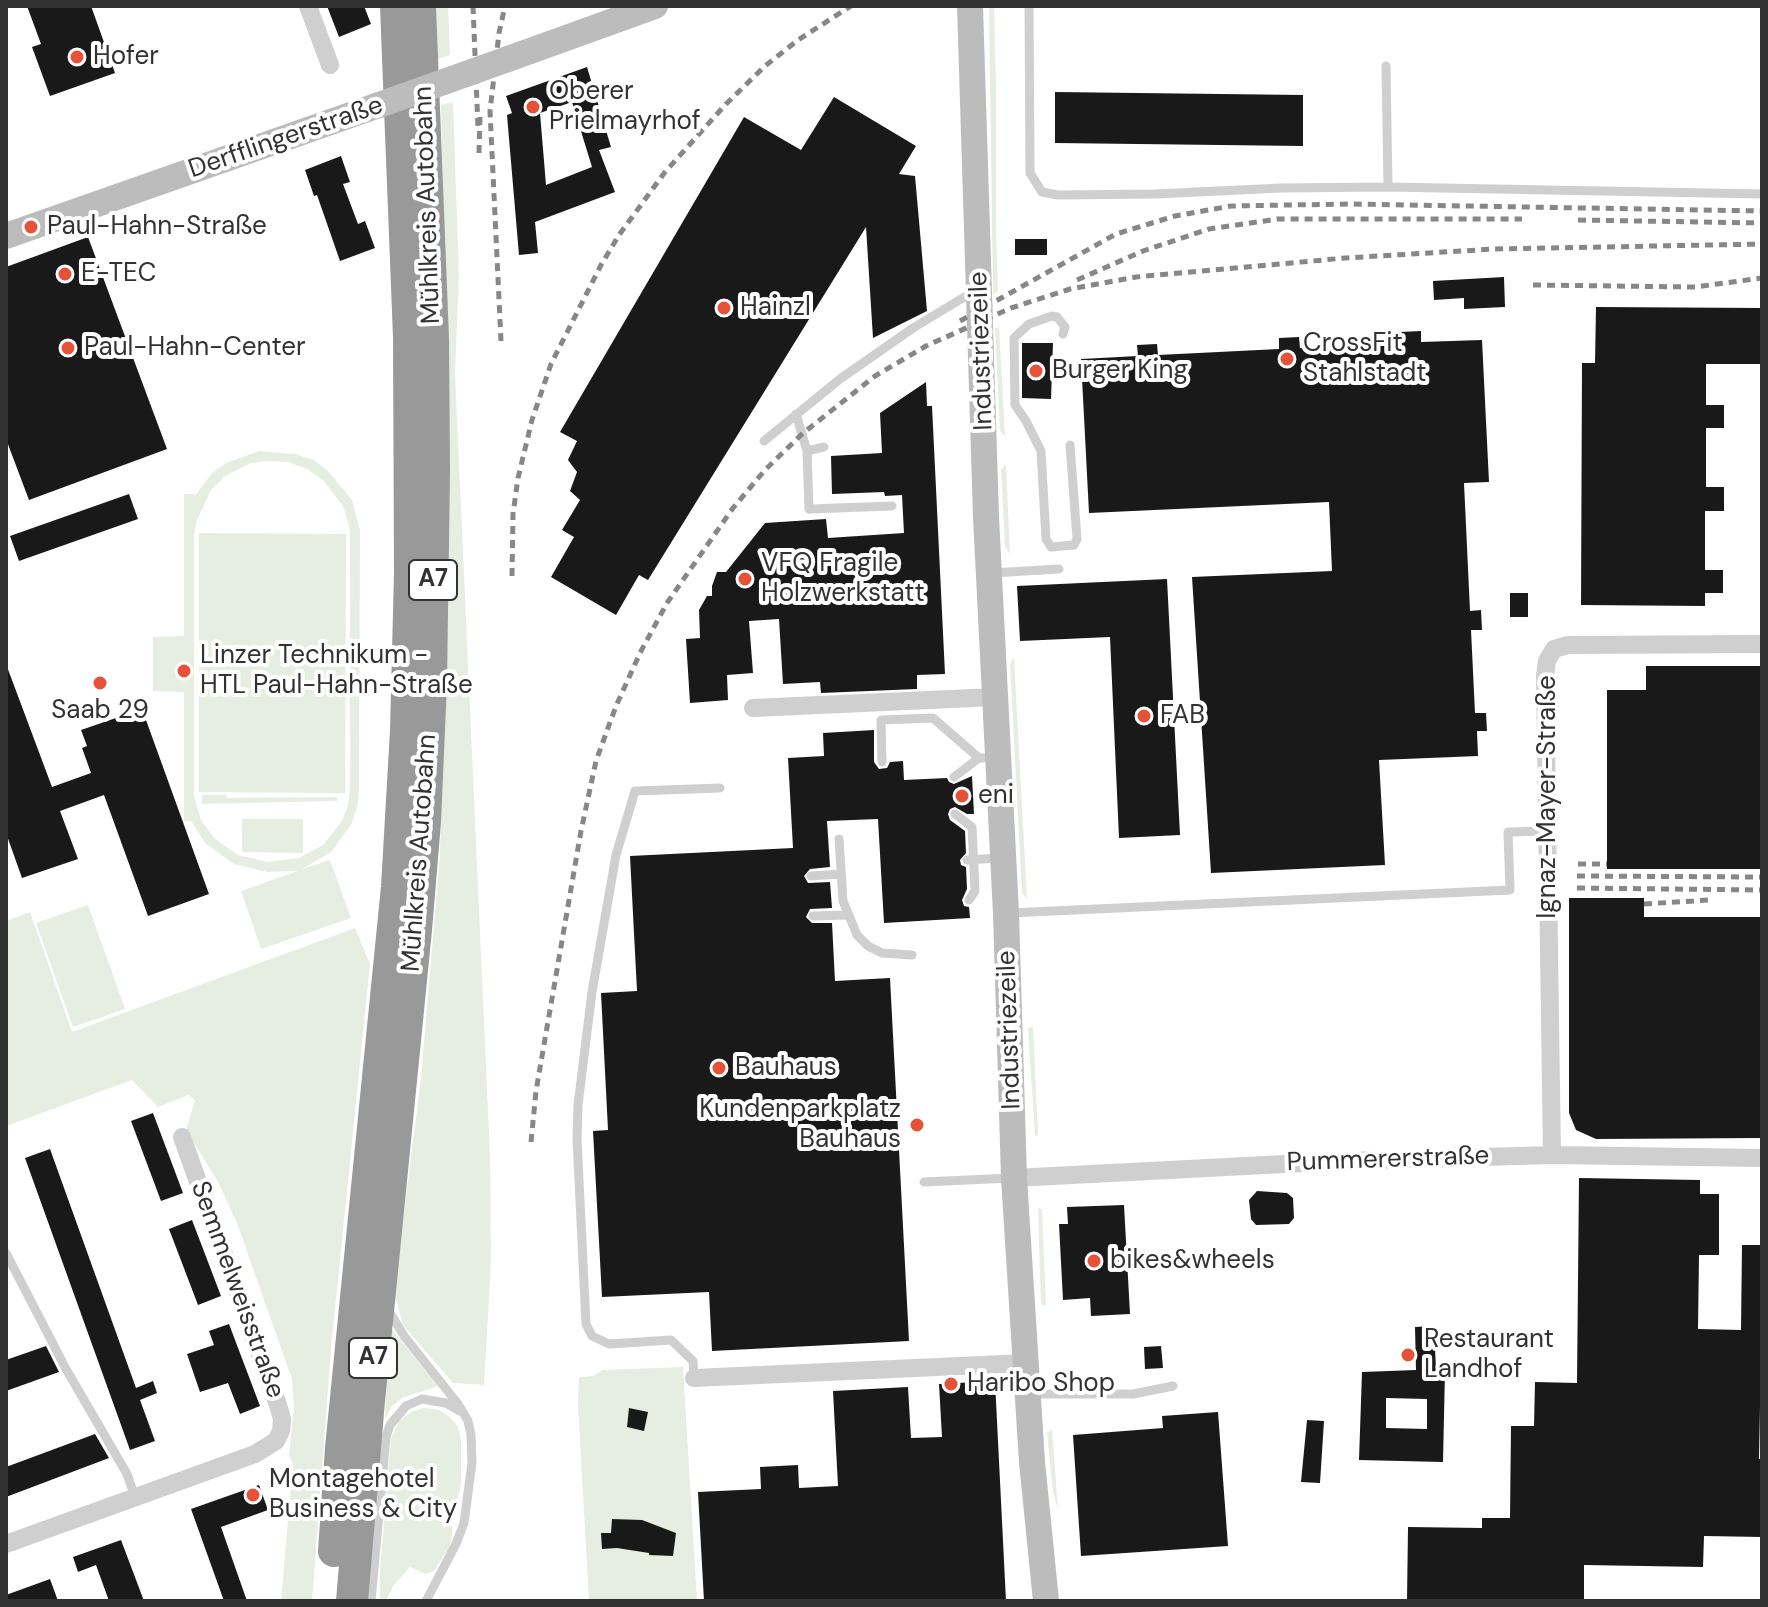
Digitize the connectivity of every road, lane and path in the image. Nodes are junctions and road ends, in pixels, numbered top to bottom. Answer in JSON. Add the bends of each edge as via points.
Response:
{"nodes":[{"id":1,"x":308,"y":6,"type":"edge"},
{"id":2,"x":396,"y":6,"type":"edge"},
{"id":3,"x":420,"y":6,"type":"edge"},
{"id":4,"x":655,"y":6,"type":"edge"},
{"id":5,"x":970,"y":6,"type":"edge"},
{"id":6,"x":1029,"y":6,"type":"edge"},
{"id":7,"x":330,"y":65,"type":"dead end"},
{"id":8,"x":1386,"y":66,"type":"dead end"},
{"id":9,"x":1388,"y":187,"type":"junction"},
{"id":10,"x":1762,"y":194,"type":"edge"},
{"id":11,"x":6,"y":236,"type":"edge"},
{"id":12,"x":979,"y":288,"type":"junction"},
{"id":13,"x":1063,"y":334,"type":"dead end"},
{"id":14,"x":796,"y":414,"type":"junction"},
{"id":15,"x":764,"y":441,"type":"dead end"},
{"id":16,"x":1070,"y":445,"type":"dead end"},
{"id":17,"x":824,"y":447,"type":"dead end"},
{"id":18,"x":807,"y":451,"type":"junction"},
{"id":19,"x":892,"y":506,"type":"dead end"},
{"id":20,"x":1059,"y":569,"type":"dead end"},
{"id":21,"x":989,"y":573,"type":"junction"},
{"id":22,"x":1762,"y":644,"type":"edge"},
{"id":23,"x":995,"y":697,"type":"junction"},
{"id":24,"x":753,"y":708,"type":"dead end"},
{"id":25,"x":988,"y":758,"type":"junction"},
{"id":26,"x":882,"y":762,"type":"dead end"},
{"id":27,"x":954,"y":777,"type":"dead end"},
{"id":28,"x":720,"y":788,"type":"dead end"},
{"id":29,"x":955,"y":814,"type":"dead end"},
{"id":30,"x":1548,"y":831,"type":"junction"},
{"id":31,"x":839,"y":839,"type":"dead end"},
{"id":32,"x":1003,"y":858,"type":"junction"},
{"id":33,"x":970,"y":860,"type":"junction"},
{"id":34,"x":841,"y":874,"type":"junction"},
{"id":35,"x":811,"y":876,"type":"dead end"},
{"id":36,"x":969,"y":900,"type":"dead end"},
{"id":37,"x":1006,"y":913,"type":"junction"},
{"id":38,"x":848,"y":915,"type":"junction"},
{"id":39,"x":813,"y":916,"type":"dead end"},
{"id":40,"x":912,"y":955,"type":"dead end"},
{"id":41,"x":182,"y":1137,"type":"dead end"},
{"id":42,"x":1552,"y":1155,"type":"junction"},
{"id":43,"x":1762,"y":1158,"type":"edge"},
{"id":44,"x":1014,"y":1178,"type":"junction"},
{"id":45,"x":924,"y":1182,"type":"dead end"},
{"id":46,"x":6,"y":1253,"type":"edge"},
{"id":47,"x":380,"y":1288,"type":"junction"},
{"id":48,"x":1026,"y":1363,"type":"junction"},
{"id":49,"x":694,"y":1378,"type":"joint"},
{"id":50,"x":1173,"y":1386,"type":"dead end"},
{"id":51,"x":1028,"y":1394,"type":"junction"},
{"id":52,"x":463,"y":1413,"type":"junction"},
{"id":53,"x":135,"y":1497,"type":"junction"},
{"id":54,"x":6,"y":1544,"type":"edge"},
{"id":55,"x":355,"y":1563,"type":"junction"},
{"id":56,"x":330,"y":1601,"type":"edge"},
{"id":57,"x":352,"y":1601,"type":"edge"},
{"id":58,"x":363,"y":1601,"type":"edge"},
{"id":59,"x":371,"y":1601,"type":"edge"},
{"id":60,"x":426,"y":1601,"type":"edge"},
{"id":61,"x":1046,"y":1601,"type":"edge"}],
"edges":[{"from":1,"to":7,"type":"street"},
{"from":2,"to":56,"type":"highway","name":"Mühlkreis Autobahn","number":"A7","via":[[409,337],[406,731],[397,887]]},
{"from":3,"to":47,"type":"highway","name":"Mühlkreis Autobahn","number":"A7","via":[[433,339],[431,683],[418,915]]},
{"from":4,"to":11,"type":"main road","name":"Derfflingerstraße","bridge":true},
{"from":5,"to":12,"type":"main road","name":"Industriezeile"},
{"from":6,"to":9,"type":"lane","via":[[1030,173],[1042,192]]},
{"from":8,"to":9,"type":"lane"},
{"from":9,"to":10,"type":"lane"},
{"from":12,"to":14,"type":"lane","via":[[913,328]]},
{"from":12,"to":21,"type":"main road","name":"Industriezeile"},
{"from":13,"to":16,"type":"lane","via":[[1065,327],[1052,316],[1029,324],[1014,338],[1015,405],[1041,451],[1046,539],[1051,547],[1074,545],[1077,539]]},
{"from":14,"to":15,"type":"lane"},
{"from":14,"to":18,"type":"lane"},
{"from":17,"to":18,"type":"lane"},
{"from":18,"to":19,"type":"lane","via":[[809,509]]},
{"from":20,"to":21,"type":"lane"},
{"from":21,"to":23,"type":"main road","name":"Industriezeile"},
{"from":22,"to":30,"type":"street","name":"Ignaz-Mayer-Straße","via":[[1590,643],[1554,649],[1545,676]]},
{"from":23,"to":24,"type":"street"},
{"from":23,"to":25,"type":"main road","name":"Industriezeile"},
{"from":25,"to":26,"type":"lane","via":[[933,718],[881,720]]},
{"from":25,"to":27,"type":"lane"},
{"from":25,"to":32,"type":"main road","name":"Industriezeile"},
{"from":28,"to":49,"type":"lane","via":[[635,791],[614,870],[578,1105],[586,1324],[592,1336],[609,1344],[671,1340],[693,1361]]},
{"from":29,"to":33,"type":"lane","via":[[972,827]]},
{"from":30,"to":37,"type":"lane","via":[[1508,832],[1510,890]]},
{"from":30,"to":42,"type":"street","name":"Ignaz-Mayer-Straße"},
{"from":31,"to":34,"type":"lane"},
{"from":32,"to":33,"type":"lane"},
{"from":32,"to":37,"type":"main road","name":"Industriezeile"},
{"from":33,"to":36,"type":"lane","via":[[975,891]]},
{"from":34,"to":35,"type":"lane"},
{"from":34,"to":38,"type":"lane"},
{"from":37,"to":44,"type":"main road","name":"Industriezeile"},
{"from":38,"to":39,"type":"lane"},
{"from":38,"to":40,"type":"lane","via":[[868,946],[882,953]]},
{"from":41,"to":53,"type":"street","name":"Semmelweisstraße","via":[[278,1405],[281,1431],[267,1449]]},
{"from":42,"to":43,"type":"street","name":"Pummererstraße"},
{"from":42,"to":44,"type":"street","name":"Pummererstraße"},
{"from":44,"to":45,"type":"lane"},
{"from":44,"to":48,"type":"main road","name":"Industriezeile"},
{"from":46,"to":53,"type":"lane"},
{"from":47,"to":52,"type":"lane","via":[[395,1323]]},
{"from":47,"to":55,"type":"highway","name":"Mühlkreis Autobahn","number":"A7"},
{"from":48,"to":49,"type":"street"},
{"from":48,"to":51,"type":"main road","name":"Industriezeile"},
{"from":50,"to":51,"type":"lane","via":[[1133,1394]]},
{"from":51,"to":61,"type":"main road","name":"Industriezeile"},
{"from":52,"to":59,"type":"lane","via":[[422,1399],[406,1406],[390,1425]]},
{"from":52,"to":60,"type":"lane","via":[[471,1435],[469,1507]]},
{"from":53,"to":54,"type":"street","name":"Semmelweisstraße"},
{"from":55,"to":57,"type":"highway","name":"Mühlkreis Autobahn","number":"A7"},
{"from":55,"to":58,"type":"highway"}]}
